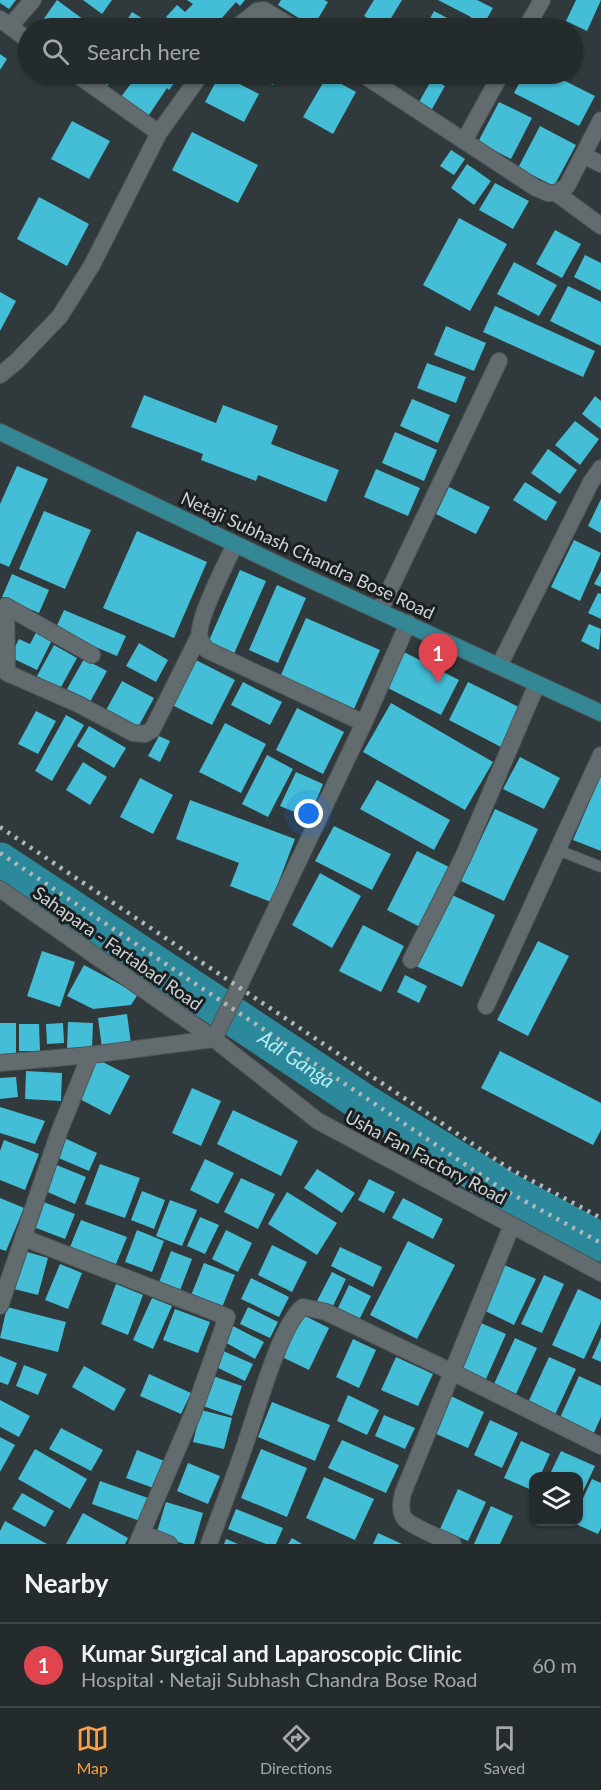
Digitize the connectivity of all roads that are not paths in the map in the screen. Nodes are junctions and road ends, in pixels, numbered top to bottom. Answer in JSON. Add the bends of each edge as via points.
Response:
{"nodes":[{"id":1,"x":33,"y":0,"type":"edge"},
{"id":2,"x":542,"y":0,"type":"edge"},
{"id":3,"x":266,"y":5,"type":"edge"},
{"id":4,"x":248,"y":18,"type":"edge"},
{"id":5,"x":282,"y":18,"type":"edge"},
{"id":6,"x":532,"y":18,"type":"edge"},
{"id":7,"x":5,"y":23,"type":"edge"},
{"id":8,"x":18,"y":33,"type":"edge"},
{"id":9,"x":90,"y":84,"type":"edge"},
{"id":10,"x":194,"y":84,"type":"edge"},
{"id":11,"x":377,"y":84,"type":"edge"},
{"id":12,"x":495,"y":84,"type":"edge"},
{"id":13,"x":601,"y":120,"type":"edge"},
{"id":14,"x":159,"y":133,"type":"junction"},
{"id":15,"x":464,"y":141,"type":"junction"},
{"id":16,"x":583,"y":155,"type":"junction"},
{"id":17,"x":601,"y":164,"type":"edge"},
{"id":18,"x":556,"y":193,"type":"junction"},
{"id":19,"x":601,"y":226,"type":"edge"},
{"id":20,"x":499,"y":361,"type":"dead end"},
{"id":21,"x":0,"y":375,"type":"edge"},
{"id":22,"x":0,"y":432,"type":"edge"},
{"id":23,"x":601,"y":468,"type":"edge"},
{"id":24,"x":235,"y":544,"type":"junction"},
{"id":25,"x":380,"y":610,"type":"junction"},
{"id":26,"x":408,"y":623,"type":"junction"},
{"id":27,"x":199,"y":636,"type":"junction"},
{"id":28,"x":92,"y":655,"type":"dead end"},
{"id":29,"x":499,"y":666,"type":"junction"},
{"id":30,"x":537,"y":684,"type":"junction"},
{"id":31,"x":601,"y":713,"type":"edge"},
{"id":32,"x":364,"y":723,"type":"junction"},
{"id":33,"x":601,"y":755,"type":"edge"},
{"id":34,"x":558,"y":850,"type":"junction"},
{"id":35,"x":601,"y":867,"type":"edge"},
{"id":36,"x":0,"y":889,"type":"edge"},
{"id":37,"x":411,"y":960,"type":"dead end"},
{"id":38,"x":486,"y":1006,"type":"dead end"},
{"id":39,"x":213,"y":1039,"type":"junction"},
{"id":40,"x":90,"y":1055,"type":"junction"},
{"id":41,"x":0,"y":1063,"type":"edge"},
{"id":42,"x":512,"y":1225,"type":"junction"},
{"id":43,"x":24,"y":1238,"type":"junction"},
{"id":44,"x":601,"y":1273,"type":"edge"},
{"id":45,"x":0,"y":1306,"type":"edge"},
{"id":46,"x":452,"y":1372,"type":"junction"},
{"id":47,"x":601,"y":1446,"type":"edge"},
{"id":48,"x":140,"y":1538,"type":"edge"},
{"id":49,"x":169,"y":1544,"type":"edge"},
{"id":50,"x":209,"y":1544,"type":"edge"},
{"id":51,"x":453,"y":1544,"type":"edge"}],
"edges":[{"from":1,"to":7,"type":"street"},
{"from":2,"to":6,"type":"street"},
{"from":3,"to":4,"type":"street"},
{"from":3,"to":5,"type":"street"},
{"from":7,"to":8,"type":"street"},
{"from":9,"to":14,"type":"street"},
{"from":10,"to":14,"type":"street"},
{"from":11,"to":15,"type":"street"},
{"from":12,"to":15,"type":"street"},
{"from":13,"to":16,"type":"street"},
{"from":14,"to":21,"type":"street","via":[[93,265],[65,307]]},
{"from":15,"to":18,"type":"street","via":[[536,188]]},
{"from":16,"to":17,"type":"street"},
{"from":16,"to":18,"type":"street","via":[[567,186]]},
{"from":18,"to":19,"type":"street"},
{"from":20,"to":25,"type":"street"},
{"from":22,"to":24,"type":"main road","name":"Netaji Subhash Chandra Bose Road"},
{"from":23,"to":29,"type":"street"},
{"from":24,"to":25,"type":"main road","name":"Netaji Subhash Chandra Bose Road"},
{"from":24,"to":27,"type":"street","via":[[201,620]]},
{"from":25,"to":26,"type":"main road","name":"Netaji Subhash Chandra Bose Road"},
{"from":26,"to":29,"type":"main road","name":"Netaji Subhash Chandra Bose Road"},
{"from":26,"to":32,"type":"street"},
{"from":27,"to":28,"type":"street","via":[[152,730],[134,733],[7,673],[6,606]]},
{"from":27,"to":32,"type":"street","via":[[207,650]]},
{"from":29,"to":30,"type":"main road","name":"Netaji Subhash Chandra Bose Road"},
{"from":30,"to":31,"type":"main road","name":"Netaji Subhash Chandra Bose Road"},
{"from":30,"to":37,"type":"street","via":[[463,857]]},
{"from":32,"to":39,"type":"street"},
{"from":33,"to":34,"type":"street"},
{"from":34,"to":35,"type":"lane"},
{"from":34,"to":38,"type":"street"},
{"from":36,"to":39,"type":"street","name":"Sahapara - Fartabad Road"},
{"from":39,"to":40,"type":"street"},
{"from":39,"to":42,"type":"street","name":"Usha Fan Factory Road","via":[[318,1121]]},
{"from":40,"to":41,"type":"street"},
{"from":40,"to":43,"type":"street","via":[[59,1132]]},
{"from":42,"to":44,"type":"street","name":"Usha Fan Factory Road"},
{"from":42,"to":46,"type":"street"},
{"from":43,"to":45,"type":"street"},
{"from":43,"to":48,"type":"street","via":[[227,1317],[193,1413]]},
{"from":46,"to":47,"type":"street"},
{"from":46,"to":50,"type":"street","via":[[326,1312],[303,1307],[290,1321],[272,1366]]},
{"from":46,"to":51,"type":"street","via":[[400,1504],[407,1521]]},
{"from":48,"to":49,"type":"street"}]}
